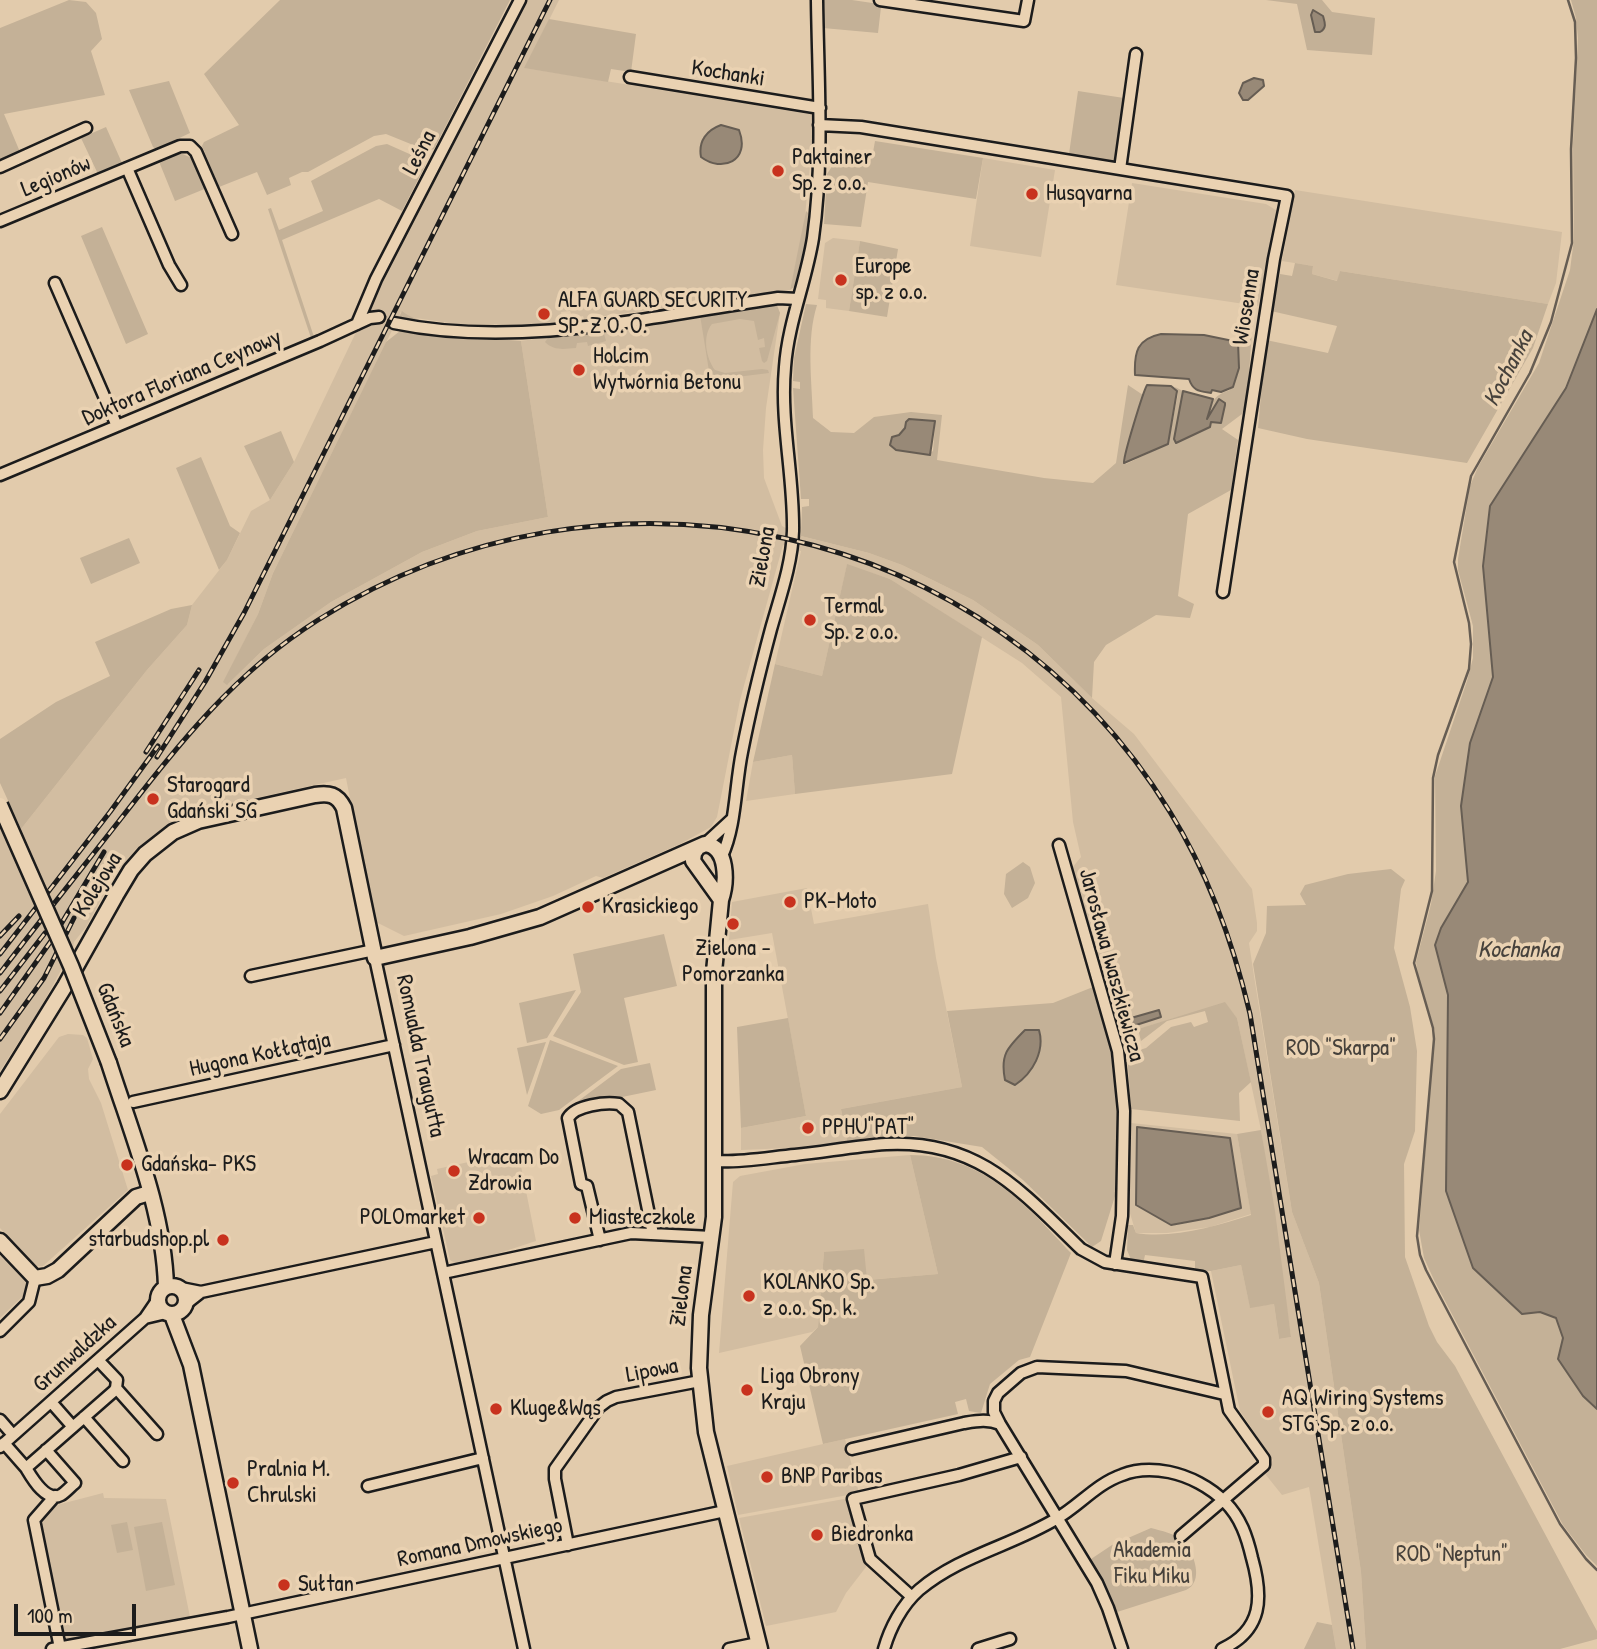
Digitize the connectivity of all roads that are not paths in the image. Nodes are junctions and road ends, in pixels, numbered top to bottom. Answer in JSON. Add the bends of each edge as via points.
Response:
{"nodes":[{"id":1,"x":520,"y":0,"type":"edge"},
{"id":2,"x":817,"y":0,"type":"edge"},
{"id":3,"x":880,"y":0,"type":"edge"},
{"id":4,"x":1028,"y":0,"type":"edge"},
{"id":5,"x":1136,"y":54,"type":"dead end"},
{"id":6,"x":630,"y":77,"type":"dead end"},
{"id":7,"x":820,"y":108,"type":"junction"},
{"id":8,"x":819,"y":125,"type":"junction"},
{"id":9,"x":86,"y":128,"type":"dead end"},
{"id":10,"x":0,"y":167,"type":"edge"},
{"id":11,"x":127,"y":169,"type":"junction"},
{"id":12,"x":1120,"y":169,"type":"junction"},
{"id":13,"x":0,"y":221,"type":"edge"},
{"id":14,"x":232,"y":234,"type":"dead end"},
{"id":15,"x":55,"y":283,"type":"dead end"},
{"id":16,"x":181,"y":285,"type":"dead end"},
{"id":17,"x":798,"y":299,"type":"junction"},
{"id":18,"x":379,"y":317,"type":"dead end"},
{"id":19,"x":394,"y":323,"type":"dead end"},
{"id":20,"x":357,"y":324,"type":"junction"},
{"id":21,"x":117,"y":426,"type":"junction"},
{"id":22,"x":0,"y":475,"type":"edge"},
{"id":23,"x":1223,"y":592,"type":"dead end"},
{"id":24,"x":0,"y":804,"type":"edge"},
{"id":25,"x":344,"y":808,"type":"joint"},
{"id":26,"x":731,"y":820,"type":"junction"},
{"id":27,"x":702,"y":845,"type":"junction"},
{"id":28,"x":1059,"y":845,"type":"dead end"},
{"id":29,"x":722,"y":859,"type":"junction"},
{"id":30,"x":662,"y":864,"type":"junction"},
{"id":31,"x":699,"y":870,"type":"junction"},
{"id":32,"x":721,"y":900,"type":"junction"},
{"id":33,"x":375,"y":954,"type":"junction"},
{"id":34,"x":251,"y":976,"type":"dead end"},
{"id":35,"x":394,"y":1045,"type":"junction"},
{"id":36,"x":0,"y":1091,"type":"edge"},
{"id":37,"x":133,"y":1102,"type":"dead end"},
{"id":38,"x":715,"y":1161,"type":"junction"},
{"id":39,"x":149,"y":1193,"type":"junction"},
{"id":40,"x":653,"y":1234,"type":"junction"},
{"id":41,"x":712,"y":1237,"type":"junction"},
{"id":42,"x":600,"y":1240,"type":"junction"},
{"id":43,"x":0,"y":1241,"type":"edge"},
{"id":44,"x":436,"y":1242,"type":"junction"},
{"id":45,"x":1115,"y":1264,"type":"junction"},
{"id":46,"x":443,"y":1273,"type":"junction"},
{"id":47,"x":35,"y":1278,"type":"junction"},
{"id":48,"x":170,"y":1290,"type":"junction"},
{"id":49,"x":201,"y":1292,"type":"junction"},
{"id":50,"x":177,"y":1310,"type":"junction"},
{"id":51,"x":145,"y":1318,"type":"junction"},
{"id":52,"x":0,"y":1332,"type":"edge"},
{"id":53,"x":99,"y":1360,"type":"junction"},
{"id":54,"x":700,"y":1381,"type":"junction"},
{"id":55,"x":116,"y":1388,"type":"junction"},
{"id":56,"x":1224,"y":1394,"type":"junction"},
{"id":57,"x":51,"y":1402,"type":"junction"},
{"id":58,"x":84,"y":1417,"type":"junction"},
{"id":59,"x":0,"y":1420,"type":"edge"},
{"id":60,"x":1000,"y":1424,"type":"junction"},
{"id":61,"x":72,"y":1427,"type":"junction"},
{"id":62,"x":157,"y":1434,"type":"dead end"},
{"id":63,"x":13,"y":1435,"type":"junction"},
{"id":64,"x":2,"y":1445,"type":"edge"},
{"id":65,"x":852,"y":1449,"type":"dead end"},
{"id":66,"x":46,"y":1450,"type":"junction"},
{"id":67,"x":1021,"y":1457,"type":"junction"},
{"id":68,"x":483,"y":1458,"type":"junction"},
{"id":69,"x":123,"y":1461,"type":"dead end"},
{"id":70,"x":26,"y":1468,"type":"junction"},
{"id":71,"x":368,"y":1486,"type":"dead end"},
{"id":72,"x":55,"y":1496,"type":"junction"},
{"id":73,"x":1224,"y":1500,"type":"junction"},
{"id":74,"x":725,"y":1511,"type":"junction"},
{"id":75,"x":1058,"y":1518,"type":"junction"},
{"id":76,"x":1181,"y":1536,"type":"dead end"},
{"id":77,"x":568,"y":1545,"type":"junction"},
{"id":78,"x":504,"y":1558,"type":"junction"},
{"id":79,"x":912,"y":1597,"type":"junction"},
{"id":80,"x":243,"y":1614,"type":"junction"},
{"id":81,"x":1010,"y":1639,"type":"dead end"},
{"id":82,"x":757,"y":1645,"type":"edge"},
{"id":83,"x":993,"y":1647,"type":"edge"},
{"id":84,"x":56,"y":1648,"type":"edge"},
{"id":85,"x":250,"y":1649,"type":"edge"},
{"id":86,"x":524,"y":1649,"type":"edge"},
{"id":87,"x":729,"y":1649,"type":"edge"},
{"id":88,"x":884,"y":1649,"type":"edge"},
{"id":89,"x":978,"y":1649,"type":"edge"},
{"id":90,"x":1122,"y":1649,"type":"edge"},
{"id":91,"x":1222,"y":1649,"type":"edge"}],
"edges":[{"from":1,"to":20,"type":"street","name":"Leśna"},
{"from":2,"to":7,"type":"street"},
{"from":3,"to":4,"type":"street","via":[[1024,21]]},
{"from":5,"to":12,"type":"street"},
{"from":6,"to":7,"type":"street","name":"Kochanki"},
{"from":7,"to":8,"type":"street"},
{"from":8,"to":12,"type":"street","name":"Wiosenna","via":[[861,127]]},
{"from":8,"to":17,"type":"street","via":[[813,237]]},
{"from":9,"to":10,"type":"street","name":"Legionów"},
{"from":11,"to":13,"type":"street","name":"Legionów"},
{"from":11,"to":14,"type":"street","name":"Legionów","via":[[190,146]]},
{"from":11,"to":16,"type":"street","name":"Legionów"},
{"from":12,"to":23,"type":"street","name":"Wiosenna","via":[[1287,195]]},
{"from":15,"to":21,"type":"street"},
{"from":17,"to":19,"type":"street","via":[[778,298],[550,332],[499,334]]},
{"from":17,"to":26,"type":"street","name":"Zielona","via":[[783,399],[792,546],[747,728]]},
{"from":18,"to":20,"type":"street","name":"Doktora Floriana Ceynowy"},
{"from":20,"to":21,"type":"street","name":"Doktora Floriana Ceynowy"},
{"from":21,"to":22,"type":"street","name":"Doktora Floriana Ceynowy"},
{"from":24,"to":39,"type":"street","name":"Gdańska","bridge":true,"via":[[87,1005]]},
{"from":25,"to":33,"type":"street","name":"Romualda Traugutta"},
{"from":25,"to":36,"type":"street","name":"Kolejowa","via":[[334,796],[315,795],[198,821],[158,843],[131,870]]},
{"from":26,"to":27,"type":"street"},
{"from":26,"to":29,"type":"street","name":"Zielona"},
{"from":27,"to":29,"type":"street","via":[[719,849]]},
{"from":27,"to":30,"type":"street"},
{"from":27,"to":31,"type":"street","via":[[693,861]]},
{"from":28,"to":45,"type":"street","name":"Jarosława Iwaszkiewicza","via":[[1118,1051],[1124,1105],[1122,1216]]},
{"from":29,"to":31,"type":"street","via":[[717,870]]},
{"from":29,"to":32,"type":"street","name":"Zielona"},
{"from":30,"to":31,"type":"street"},
{"from":30,"to":33,"type":"street","via":[[517,925]]},
{"from":31,"to":32,"type":"street"},
{"from":32,"to":38,"type":"street","name":"Zielona","via":[[714,972]]},
{"from":33,"to":34,"type":"street","name":"Romualda Traugutta"},
{"from":33,"to":35,"type":"street","name":"Romualda Traugutta"},
{"from":35,"to":37,"type":"street","name":"Hugona Kołłątaja"},
{"from":35,"to":44,"type":"street","name":"Romualda Traugutta"},
{"from":38,"to":41,"type":"street","name":"Zielona"},
{"from":38,"to":45,"type":"street","via":[[885,1144],[947,1150],[1009,1180],[1081,1249]]},
{"from":39,"to":47,"type":"street","via":[[136,1197],[58,1270]]},
{"from":39,"to":48,"type":"street","name":"Gdańska","via":[[172,1268]]},
{"from":40,"to":41,"type":"street"},
{"from":40,"to":42,"type":"street"},
{"from":40,"to":42,"type":"street","via":[[628,1112],[609,1102],[576,1110],[568,1118],[581,1184],[587,1186]]},
{"from":41,"to":54,"type":"street","name":"Zielona","via":[[699,1335]]},
{"from":42,"to":46,"type":"street"},
{"from":43,"to":47,"type":"street"},
{"from":44,"to":46,"type":"street","name":"Romualda Traugutta"},
{"from":44,"to":49,"type":"street"},
{"from":45,"to":56,"type":"street","via":[[1202,1278]]},
{"from":46,"to":68,"type":"street","name":"Romualda Traugutta"},
{"from":47,"to":52,"type":"street","via":[[29,1302]]},
{"from":48,"to":49,"type":"street"},
{"from":48,"to":50,"type":"street","via":[[186,1295]]},
{"from":48,"to":50,"type":"street","via":[[160,1307]]},
{"from":48,"to":51,"type":"street","name":"Grunwaldzka"},
{"from":49,"to":50,"type":"street"},
{"from":50,"to":51,"type":"street","name":"Grunwaldzka"},
{"from":50,"to":80,"type":"street"},
{"from":51,"to":53,"type":"street","name":"Grunwaldzka"},
{"from":53,"to":55,"type":"street","via":[[117,1380]]},
{"from":53,"to":57,"type":"street","name":"Grunwaldzka"},
{"from":54,"to":74,"type":"street","name":"Zielona","via":[[706,1432]]},
{"from":54,"to":77,"type":"street","name":"Lipowa","via":[[616,1397],[599,1407],[555,1469]]},
{"from":55,"to":58,"type":"street"},
{"from":55,"to":62,"type":"street"},
{"from":56,"to":60,"type":"street","via":[[1126,1371],[1037,1367],[1021,1373],[998,1393],[994,1406]]},
{"from":56,"to":73,"type":"street","via":[[1229,1410],[1264,1459],[1264,1465]]},
{"from":57,"to":61,"type":"street"},
{"from":57,"to":63,"type":"street","name":"Grunwaldzka"},
{"from":58,"to":61,"type":"street"},
{"from":58,"to":69,"type":"street"},
{"from":59,"to":63,"type":"street"},
{"from":60,"to":65,"type":"street","via":[[980,1420]]},
{"from":60,"to":67,"type":"street"},
{"from":61,"to":66,"type":"street"},
{"from":63,"to":64,"type":"street","name":"Grunwaldzka"},
{"from":64,"to":70,"type":"street"},
{"from":66,"to":70,"type":"street"},
{"from":66,"to":72,"type":"street","via":[[75,1483]]},
{"from":67,"to":75,"type":"street"},
{"from":67,"to":79,"type":"street","via":[[853,1499],[870,1559]]},
{"from":68,"to":71,"type":"street"},
{"from":68,"to":78,"type":"street","name":"Romualda Traugutta"},
{"from":70,"to":72,"type":"street","via":[[46,1494]]},
{"from":72,"to":84,"type":"street","via":[[34,1520]]},
{"from":73,"to":75,"type":"street","via":[[1180,1475],[1139,1471],[1110,1480]]},
{"from":73,"to":76,"type":"street"},
{"from":73,"to":91,"type":"street","via":[[1245,1532],[1259,1597],[1248,1629]]},
{"from":74,"to":77,"type":"street","name":"Romana Dmowskiego"},
{"from":74,"to":82,"type":"street","name":"Zielona"},
{"from":75,"to":79,"type":"street","via":[[960,1563]]},
{"from":75,"to":90,"type":"street","via":[[1103,1595]]},
{"from":77,"to":78,"type":"street","name":"Romana Dmowskiego"},
{"from":78,"to":80,"type":"street","name":"Romana Dmowskiego"},
{"from":78,"to":86,"type":"street","name":"Romualda Traugutta"},
{"from":79,"to":88,"type":"street"},
{"from":80,"to":84,"type":"street","name":"Romana Dmowskiego"},
{"from":80,"to":85,"type":"street"},
{"from":81,"to":83,"type":"street"},
{"from":82,"to":87,"type":"street"},
{"from":83,"to":89,"type":"street"}]}
